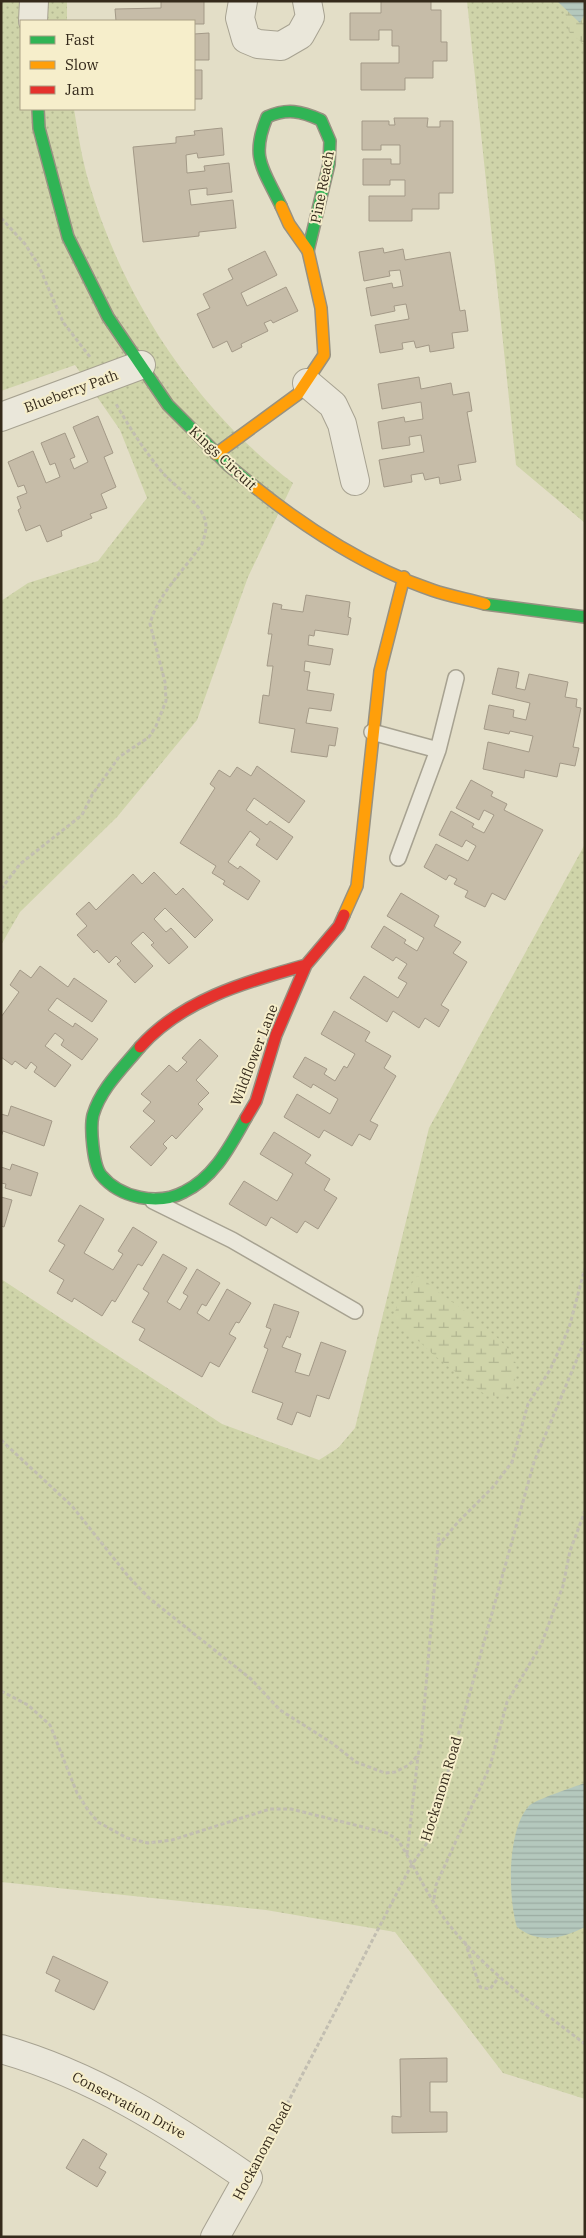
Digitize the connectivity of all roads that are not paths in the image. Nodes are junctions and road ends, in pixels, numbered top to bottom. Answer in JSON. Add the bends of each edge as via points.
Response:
{"nodes":[{"id":1,"x":34,"y":1,"type":"edge"},
{"id":2,"x":243,"y":1,"type":"edge"},
{"id":3,"x":307,"y":1,"type":"edge"},
{"id":4,"x":33,"y":20,"type":"edge"},
{"id":5,"x":38,"y":110,"type":"edge"},
{"id":6,"x":308,"y":251,"type":"junction"},
{"id":7,"x":141,"y":365,"type":"junction"},
{"id":8,"x":307,"y":384,"type":"junction"},
{"id":9,"x":1,"y":417,"type":"edge"},
{"id":10,"x":216,"y":454,"type":"junction"},
{"id":11,"x":354,"y":481,"type":"dead end"},
{"id":12,"x":404,"y":577,"type":"junction"},
{"id":13,"x":585,"y":617,"type":"edge"},
{"id":14,"x":456,"y":678,"type":"dead end"},
{"id":15,"x":372,"y":732,"type":"junction"},
{"id":16,"x":438,"y":750,"type":"junction"},
{"id":17,"x":398,"y":858,"type":"dead end"},
{"id":18,"x":306,"y":965,"type":"junction"},
{"id":19,"x":149,"y":1200,"type":"junction"},
{"id":20,"x":355,"y":1311,"type":"dead end"},
{"id":21,"x":1,"y":2049,"type":"edge"},
{"id":22,"x":248,"y":2178,"type":"joint"},
{"id":23,"x":215,"y":2237,"type":"edge"}],
"edges":[{"from":1,"to":4,"type":"street"},
{"from":2,"to":3,"type":"street","via":[[240,18],[246,39],[280,46],[300,35],[310,17]]},
{"from":5,"to":7,"type":"street","name":"Kings Circuit","via":[[39,128],[68,237],[108,317]]},
{"from":6,"to":6,"type":"street","name":"Pine Reach","via":[[289,224],[258,156],[259,136],[267,117],[280,111],[300,111],[321,120],[330,142],[327,174]]},
{"from":6,"to":8,"type":"street","name":"Pine Reach","via":[[321,308],[324,355]]},
{"from":7,"to":9,"type":"street","name":"Blueberry Path"},
{"from":7,"to":10,"type":"street","name":"Kings Circuit","via":[[168,405]]},
{"from":8,"to":10,"type":"street","name":"Pine Reach"},
{"from":8,"to":11,"type":"street","via":[[333,405],[342,424]]},
{"from":10,"to":12,"type":"street","name":"Kings Circuit","via":[[286,512],[354,555]]},
{"from":12,"to":13,"type":"street","name":"Kings Circuit","via":[[432,590],[494,606]]},
{"from":12,"to":15,"type":"street","name":"Wildflower Lane","via":[[380,671]]},
{"from":14,"to":16,"type":"lane"},
{"from":15,"to":16,"type":"lane"},
{"from":15,"to":18,"type":"street","name":"Wildflower Lane","via":[[357,886],[340,926]]},
{"from":16,"to":17,"type":"lane"},
{"from":18,"to":19,"type":"street","name":"Wildflower Lane","via":[[276,1035],[256,1101],[228,1150],[208,1176],[183,1193]]},
{"from":18,"to":19,"type":"street","via":[[233,986],[186,1010],[147,1040],[109,1082],[93,1116],[92,1148],[100,1174],[120,1190]]},
{"from":19,"to":20,"type":"lane","via":[[232,1240]]},
{"from":21,"to":22,"type":"street","name":"Conservation Drive","via":[[58,2067],[124,2099],[178,2129]]},
{"from":22,"to":23,"type":"street","name":"Hockanom Road"}]}
